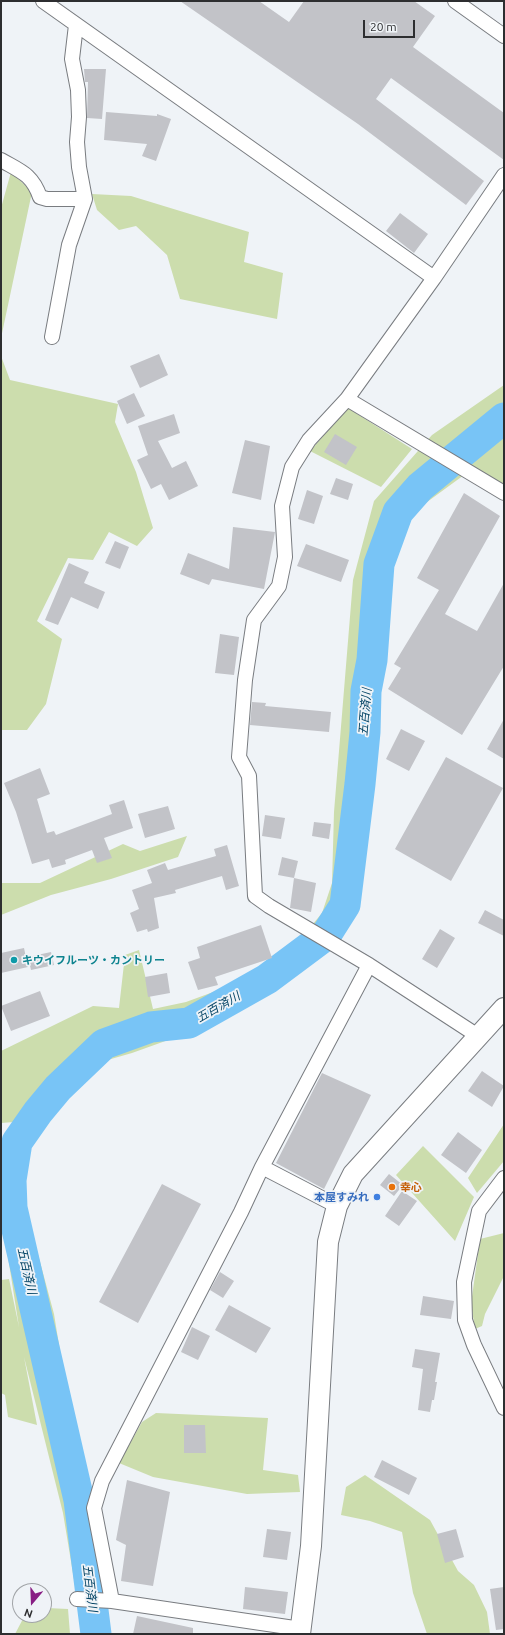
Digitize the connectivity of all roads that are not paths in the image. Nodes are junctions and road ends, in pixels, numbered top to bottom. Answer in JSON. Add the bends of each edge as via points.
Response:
{"nodes":[{"id":1,"x":43,"y":1,"type":"edge"},
{"id":2,"x":455,"y":1,"type":"edge"},
{"id":3,"x":76,"y":25,"type":"junction"},
{"id":4,"x":504,"y":36,"type":"edge"},
{"id":5,"x":1,"y":160,"type":"edge"},
{"id":6,"x":504,"y":176,"type":"edge"},
{"id":7,"x":85,"y":199,"type":"junction"},
{"id":8,"x":434,"y":278,"type":"junction"},
{"id":9,"x":52,"y":337,"type":"dead end"},
{"id":10,"x":347,"y":399,"type":"junction"},
{"id":11,"x":504,"y":493,"type":"edge"},
{"id":12,"x":369,"y":965,"type":"junction"},
{"id":13,"x":504,"y":1008,"type":"edge"},
{"id":14,"x":478,"y":1036,"type":"junction"},
{"id":15,"x":262,"y":1167,"type":"junction"},
{"id":16,"x":504,"y":1178,"type":"edge"},
{"id":17,"x":337,"y":1206,"type":"junction"},
{"id":18,"x":504,"y":1408,"type":"edge"},
{"id":19,"x":78,"y":1599,"type":"dead end"},
{"id":20,"x":112,"y":1601,"type":"junction"},
{"id":21,"x":300,"y":1632,"type":"edge"}],
"edges":[{"from":1,"to":3,"type":"street"},
{"from":2,"to":4,"type":"street"},
{"from":3,"to":7,"type":"street","via":[[72,58],[78,90],[80,117],[77,142]]},
{"from":3,"to":8,"type":"street"},
{"from":5,"to":7,"type":"street","via":[[28,176],[40,196],[47,200]]},
{"from":6,"to":8,"type":"street"},
{"from":7,"to":9,"type":"street","via":[[69,245]]},
{"from":8,"to":10,"type":"street"},
{"from":10,"to":11,"type":"street"},
{"from":10,"to":12,"type":"street","via":[[309,440],[292,467],[282,506],[285,557],[279,586],[254,620],[239,757],[249,776],[255,896]]},
{"from":12,"to":14,"type":"street"},
{"from":12,"to":15,"type":"street"},
{"from":13,"to":14,"type":"street"},
{"from":14,"to":17,"type":"street","via":[[353,1174]]},
{"from":15,"to":17,"type":"street"},
{"from":15,"to":20,"type":"street","via":[[238,1219],[102,1481],[94,1508]]},
{"from":16,"to":18,"type":"street","via":[[479,1211],[464,1282],[465,1320]]},
{"from":17,"to":21,"type":"street","via":[[328,1242],[311,1546]]},
{"from":19,"to":20,"type":"street"},
{"from":20,"to":21,"type":"street"}]}
